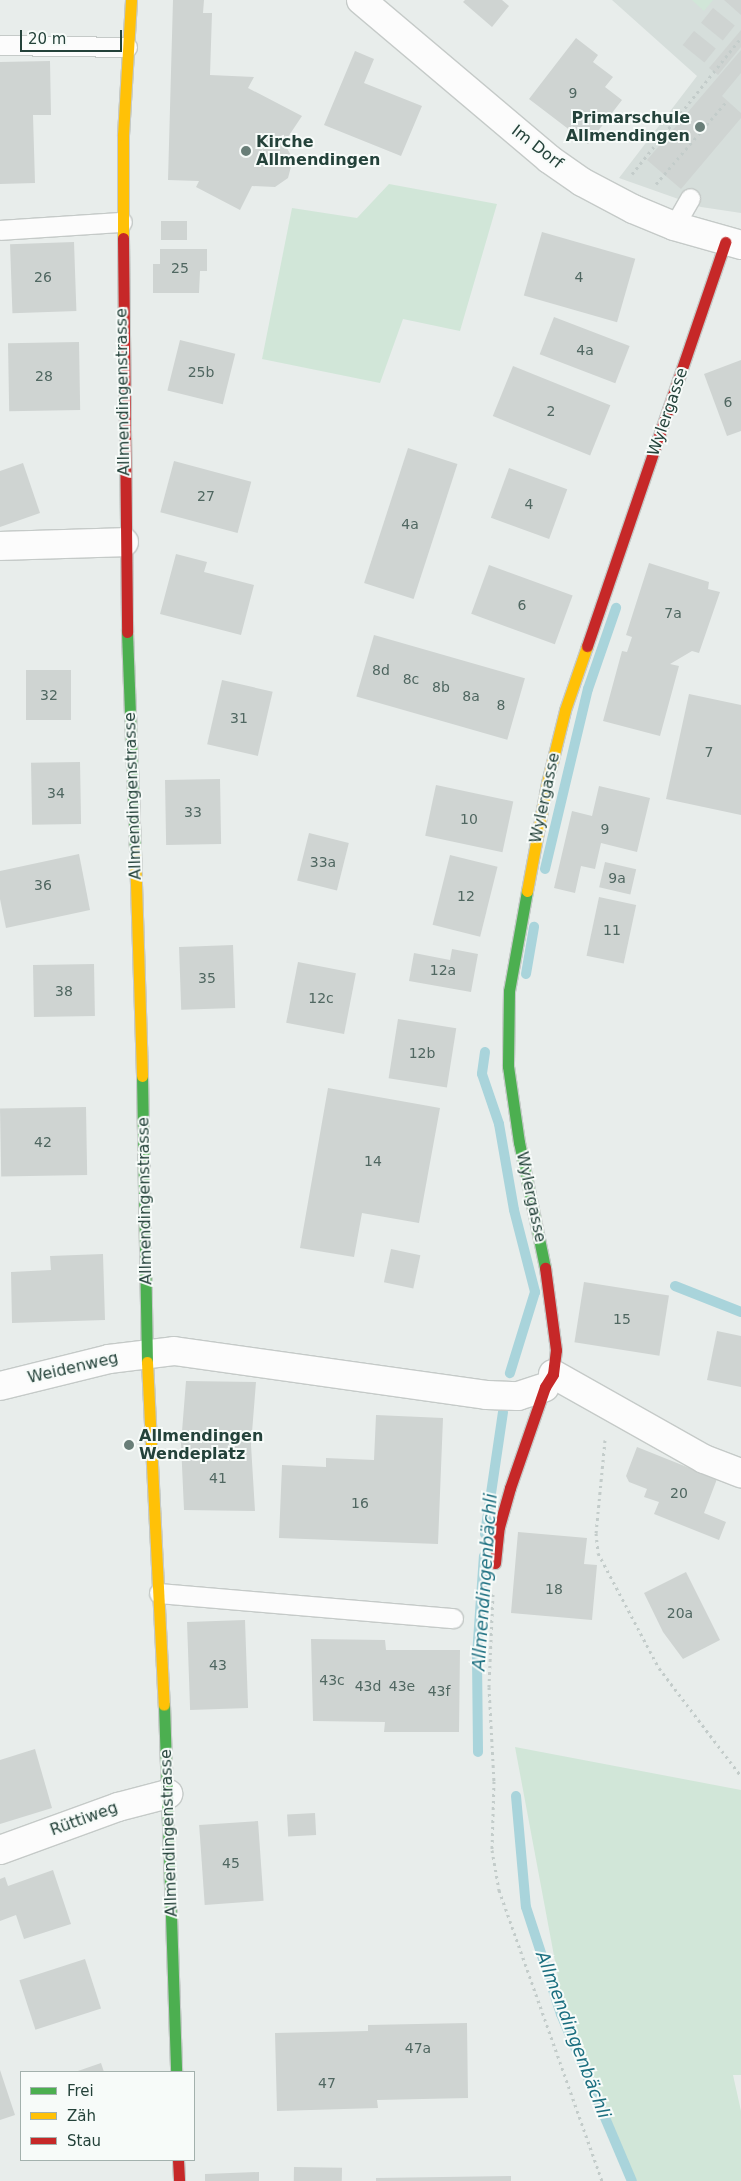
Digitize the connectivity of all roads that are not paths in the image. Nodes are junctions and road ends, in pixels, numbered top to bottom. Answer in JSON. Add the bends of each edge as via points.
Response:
{"nodes":[{"id":1,"x":131,"y":0,"type":"edge"},
{"id":2,"x":361,"y":0,"type":"edge"},
{"id":3,"x":0,"y":45,"type":"edge"},
{"id":4,"x":127,"y":47,"type":"junction"},
{"id":5,"x":690,"y":198,"type":"dead end"},
{"id":6,"x":122,"y":222,"type":"junction"},
{"id":7,"x":674,"y":226,"type":"junction"},
{"id":8,"x":0,"y":230,"type":"edge"},
{"id":9,"x":733,"y":243,"type":"edge"},
{"id":10,"x":124,"y":542,"type":"junction"},
{"id":11,"x":0,"y":546,"type":"edge"},
{"id":12,"x":147,"y":1352,"type":"junction"},
{"id":13,"x":549,"y":1380,"type":"junction"},
{"id":14,"x":0,"y":1386,"type":"edge"},
{"id":15,"x":741,"y":1473,"type":"edge"},
{"id":16,"x":495,"y":1563,"type":"road end"},
{"id":17,"x":159,"y":1593,"type":"junction"},
{"id":18,"x":453,"y":1618,"type":"dead end"},
{"id":19,"x":168,"y":1794,"type":"junction"},
{"id":20,"x":0,"y":1850,"type":"edge"},
{"id":21,"x":176,"y":2071,"type":"edge"},
{"id":22,"x":178,"y":2161,"type":"edge"},
{"id":23,"x":178,"y":2181,"type":"edge"}],
"edges":[{"from":1,"to":4,"type":"street","name":"Allmendingenstrasse"},
{"from":2,"to":7,"type":"street","name":"Im Dorf","via":[[549,159],[590,186]]},
{"from":3,"to":4,"type":"lane"},
{"from":4,"to":6,"type":"street","name":"Allmendingenstrasse"},
{"from":5,"to":7,"type":"lane"},
{"from":6,"to":8,"type":"lane"},
{"from":6,"to":10,"type":"street","name":"Allmendingenstrasse"},
{"from":7,"to":9,"type":"street","name":"Im Dorf"},
{"from":9,"to":13,"type":"street","name":"Wylergasse","via":[[564,710],[547,783],[509,991],[508,1066],[519,1142],[555,1320]]},
{"from":10,"to":11,"type":"street"},
{"from":10,"to":12,"type":"street","name":"Allmendingenstrasse","via":[[146,1179]]},
{"from":12,"to":13,"type":"street","via":[[174,1351],[486,1395],[518,1396]]},
{"from":12,"to":14,"type":"street","name":"Weidenweg"},
{"from":12,"to":17,"type":"street","name":"Allmendingenstrasse"},
{"from":13,"to":15,"type":"street","via":[[704,1459]]},
{"from":13,"to":16,"type":"street","name":"Wylergasse","via":[[510,1488]]},
{"from":17,"to":18,"type":"lane"},
{"from":17,"to":19,"type":"street","name":"Allmendingenstrasse"},
{"from":19,"to":20,"type":"street","name":"Rüttiweg","via":[[118,1807]]},
{"from":19,"to":21,"type":"street","name":"Allmendingenstrasse"},
{"from":22,"to":23,"type":"street"}]}
